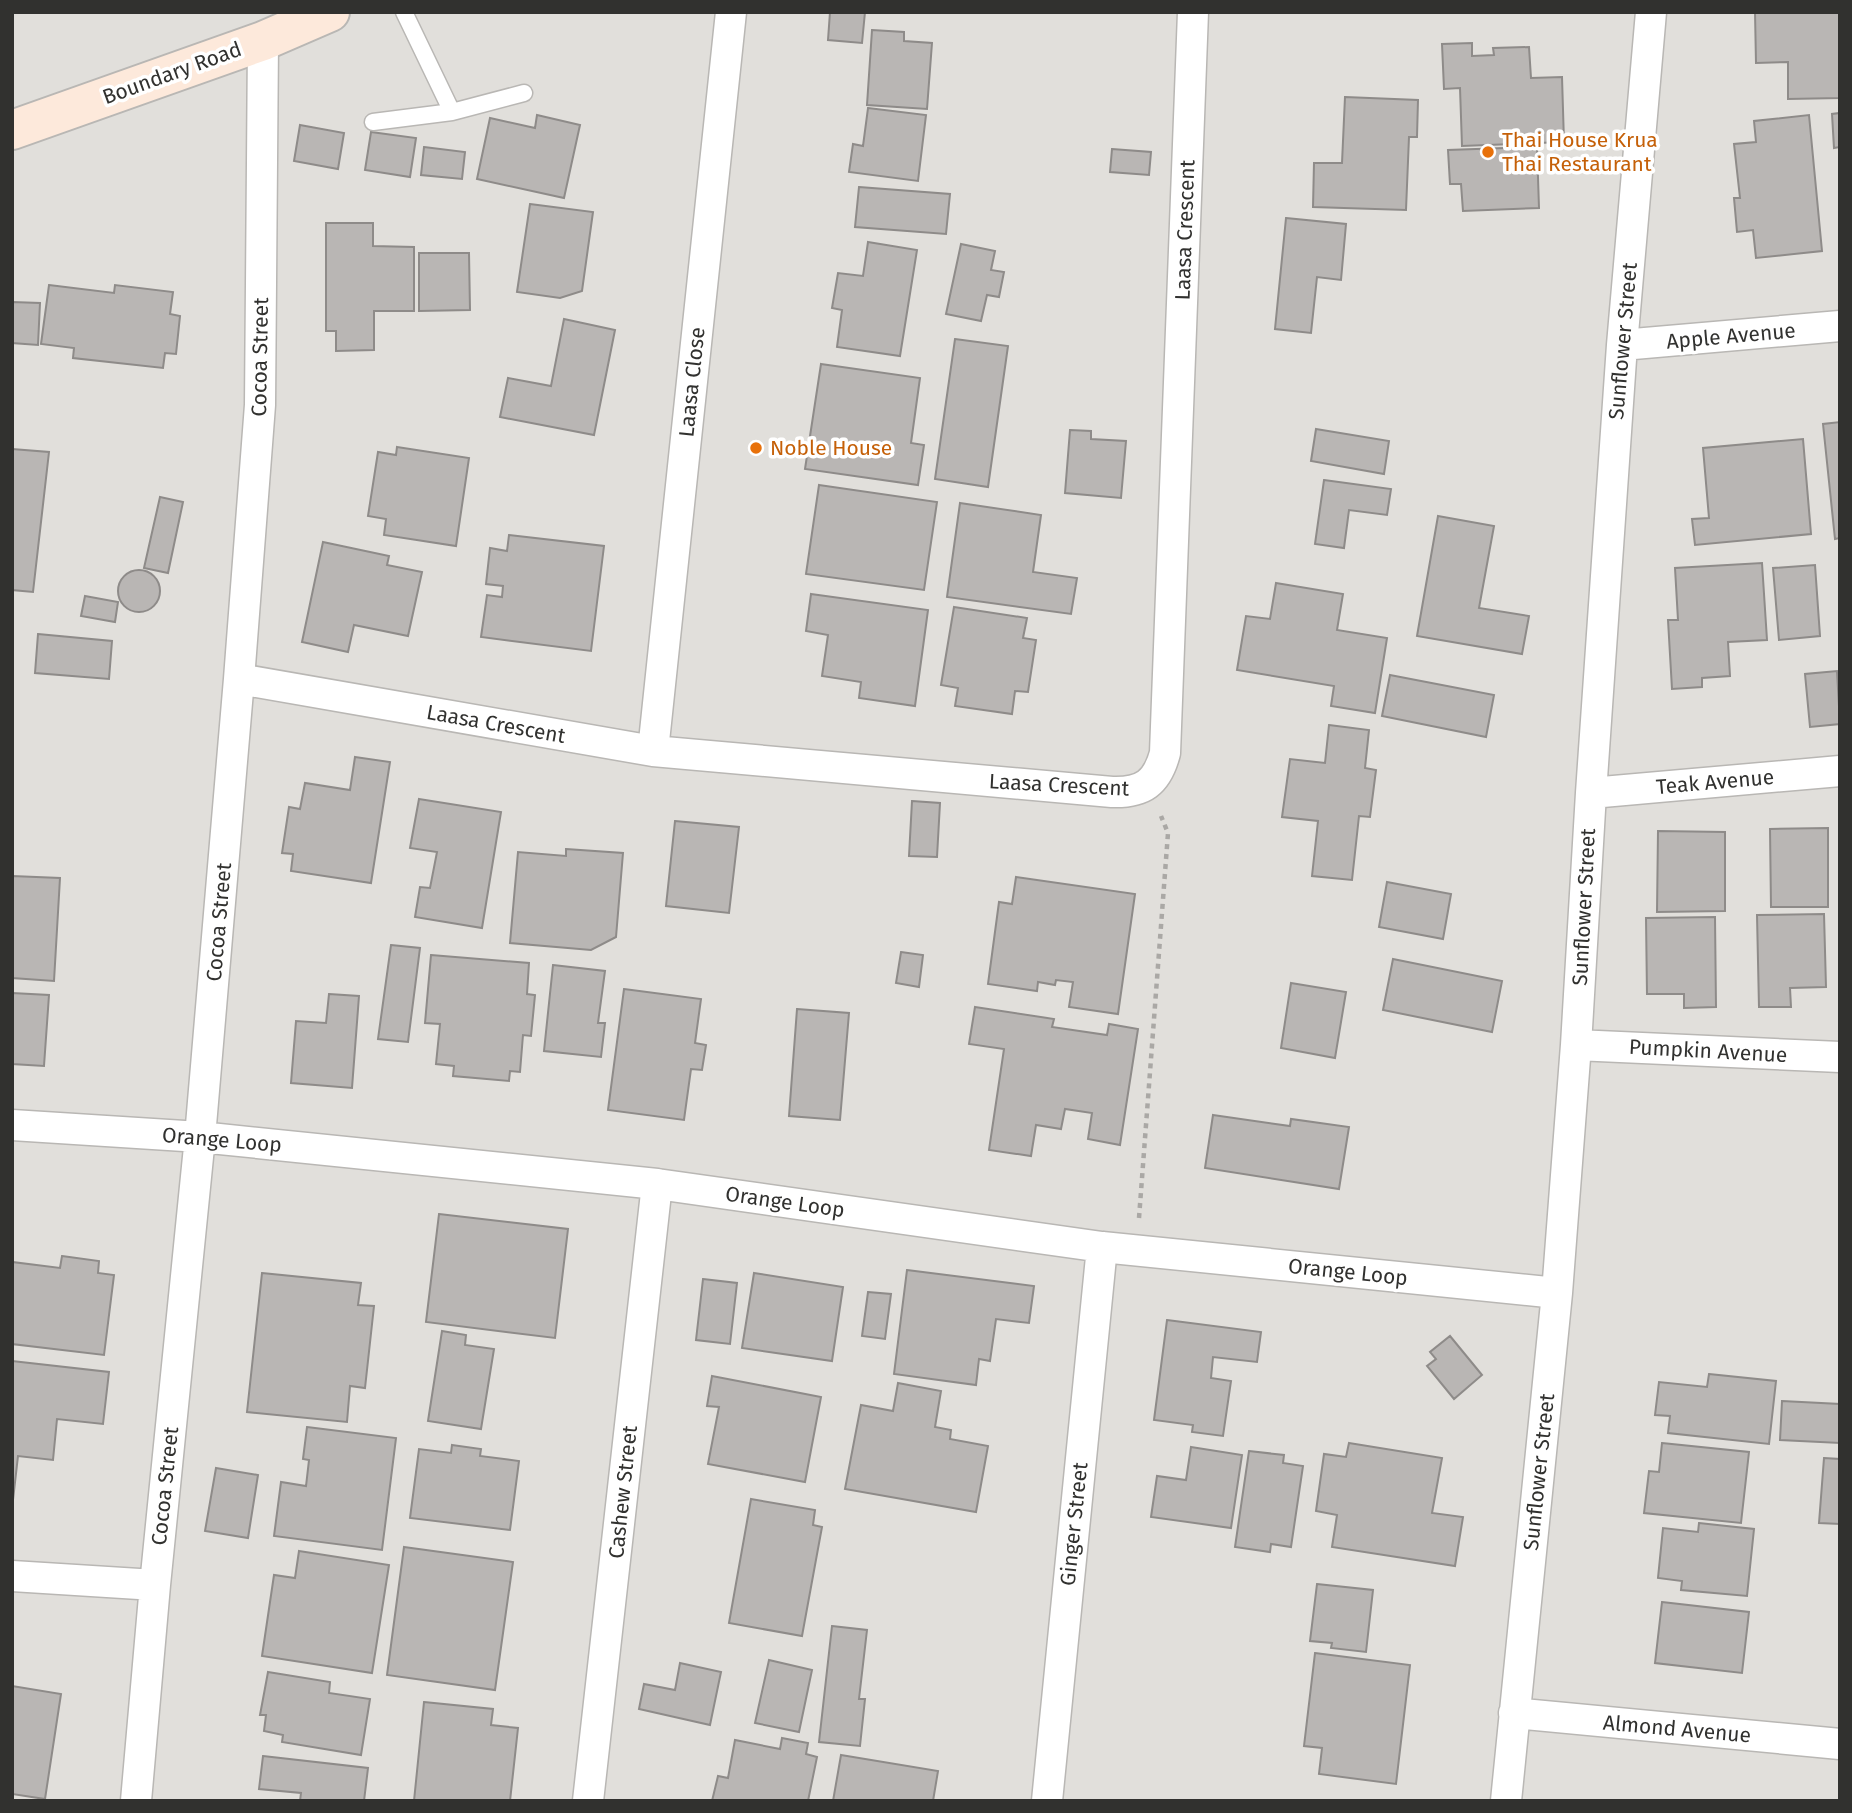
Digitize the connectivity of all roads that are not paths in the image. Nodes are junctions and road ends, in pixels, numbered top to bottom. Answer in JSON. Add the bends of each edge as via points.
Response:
{"nodes":[{"id":1,"x":330,"y":12,"type":"edge"},
{"id":2,"x":404,"y":12,"type":"edge"},
{"id":3,"x":731,"y":12,"type":"edge"},
{"id":4,"x":1193,"y":12,"type":"edge"},
{"id":5,"x":1651,"y":12,"type":"edge"},
{"id":6,"x":263,"y":41,"type":"junction"},
{"id":7,"x":524,"y":93,"type":"dead end"},
{"id":8,"x":452,"y":112,"type":"junction"},
{"id":9,"x":373,"y":122,"type":"dead end"},
{"id":10,"x":12,"y":130,"type":"edge"},
{"id":11,"x":1840,"y":326,"type":"edge"},
{"id":12,"x":1622,"y":345,"type":"junction"},
{"id":13,"x":239,"y":679,"type":"junction"},
{"id":14,"x":653,"y":751,"type":"junction"},
{"id":15,"x":1840,"y":771,"type":"edge"},
{"id":16,"x":1591,"y":793,"type":"junction"},
{"id":17,"x":1576,"y":1045,"type":"junction"},
{"id":18,"x":1840,"y":1057,"type":"edge"},
{"id":19,"x":12,"y":1125,"type":"edge"},
{"id":20,"x":200,"y":1137,"type":"junction"},
{"id":21,"x":657,"y":1184,"type":"junction"},
{"id":22,"x":1102,"y":1247,"type":"junction"},
{"id":23,"x":1557,"y":1293,"type":"junction"},
{"id":24,"x":12,"y":1576,"type":"edge"},
{"id":25,"x":155,"y":1585,"type":"junction"},
{"id":26,"x":1514,"y":1713,"type":"junction"},
{"id":27,"x":1840,"y":1745,"type":"edge"},
{"id":28,"x":136,"y":1801,"type":"edge"},
{"id":29,"x":588,"y":1801,"type":"edge"},
{"id":30,"x":1047,"y":1801,"type":"edge"},
{"id":31,"x":1506,"y":1801,"type":"edge"}],
"edges":[{"from":1,"to":6,"type":"main road","name":"Boundary Road"},
{"from":2,"to":8,"type":"lane"},
{"from":3,"to":14,"type":"street","name":"Laasa Close"},
{"from":4,"to":14,"type":"street","name":"Laasa Crescent","via":[[1165,753],[1148,786],[1129,793],[1112,792]]},
{"from":5,"to":12,"type":"street","name":"Sunflower Street"},
{"from":6,"to":10,"type":"main road","name":"Boundary Road"},
{"from":6,"to":13,"type":"street","name":"Cocoa Street","via":[[260,405]]},
{"from":7,"to":8,"type":"lane"},
{"from":8,"to":9,"type":"lane"},
{"from":11,"to":12,"type":"street","name":"Apple Avenue"},
{"from":12,"to":16,"type":"street","name":"Sunflower Street"},
{"from":13,"to":14,"type":"street","name":"Laasa Crescent"},
{"from":13,"to":20,"type":"street","name":"Cocoa Street"},
{"from":15,"to":16,"type":"street","name":"Teak Avenue"},
{"from":16,"to":17,"type":"street","name":"Sunflower Street"},
{"from":17,"to":18,"type":"street","name":"Pumpkin Avenue"},
{"from":17,"to":23,"type":"street","name":"Sunflower Street"},
{"from":19,"to":20,"type":"street","name":"Orange Loop"},
{"from":20,"to":21,"type":"street","name":"Orange Loop"},
{"from":20,"to":25,"type":"street","name":"Cocoa Street"},
{"from":21,"to":22,"type":"street","name":"Orange Loop"},
{"from":21,"to":29,"type":"street","name":"Cashew Street"},
{"from":22,"to":23,"type":"street","name":"Orange Loop"},
{"from":22,"to":30,"type":"street","name":"Ginger Street"},
{"from":23,"to":26,"type":"street","name":"Sunflower Street"},
{"from":24,"to":25,"type":"street"},
{"from":25,"to":28,"type":"street","name":"Cocoa Street"},
{"from":26,"to":27,"type":"street","name":"Almond Avenue"},
{"from":26,"to":31,"type":"street","name":"Sunflower Street"}]}
